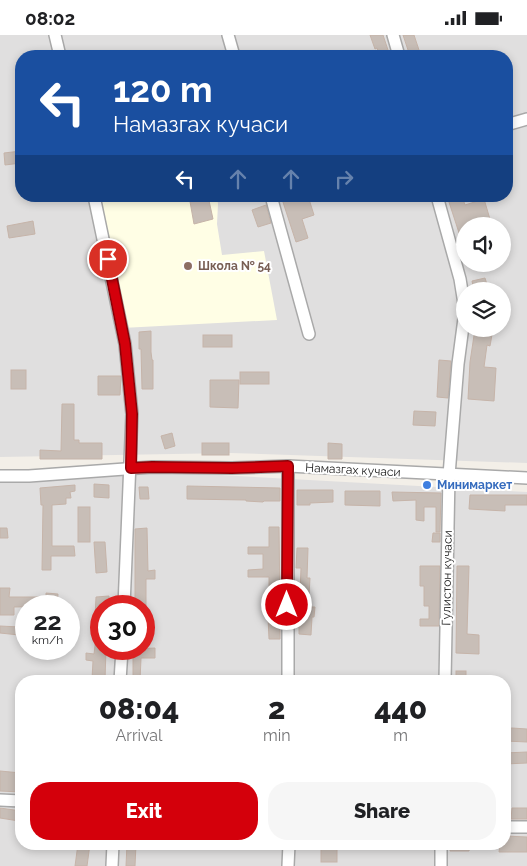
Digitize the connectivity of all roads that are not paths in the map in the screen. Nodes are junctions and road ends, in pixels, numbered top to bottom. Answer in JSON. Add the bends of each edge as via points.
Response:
{"nodes":[{"id":1,"x":55,"y":35,"type":"edge"},
{"id":2,"x":228,"y":35,"type":"edge"},
{"id":3,"x":393,"y":35,"type":"edge"},
{"id":4,"x":59,"y":50,"type":"edge"},
{"id":5,"x":232,"y":50,"type":"edge"},
{"id":6,"x":397,"y":50,"type":"edge"},
{"id":7,"x":527,"y":119,"type":"edge"},
{"id":8,"x":513,"y":123,"type":"edge"},
{"id":9,"x":95,"y":202,"type":"edge"},
{"id":10,"x":274,"y":202,"type":"edge"},
{"id":11,"x":439,"y":202,"type":"edge"},
{"id":12,"x":460,"y":282,"type":"edge"},
{"id":13,"x":309,"y":334,"type":"dead end"},
{"id":14,"x":462,"y":337,"type":"edge"},
{"id":15,"x":288,"y":466,"type":"junction"},
{"id":16,"x":131,"y":468,"type":"junction"},
{"id":17,"x":449,"y":475,"type":"junction"},
{"id":18,"x":0,"y":476,"type":"edge"},
{"id":19,"x":527,"y":478,"type":"edge"},
{"id":20,"x":125,"y":595,"type":"edge"},
{"id":21,"x":121,"y":660,"type":"edge"},
{"id":22,"x":120,"y":675,"type":"edge"},
{"id":23,"x":288,"y":675,"type":"edge"},
{"id":24,"x":445,"y":675,"type":"edge"},
{"id":25,"x":0,"y":800,"type":"edge"},
{"id":26,"x":15,"y":801,"type":"edge"},
{"id":27,"x":511,"y":827,"type":"edge"},
{"id":28,"x":527,"y":827,"type":"edge"},
{"id":29,"x":113,"y":850,"type":"edge"},
{"id":30,"x":289,"y":850,"type":"edge"},
{"id":31,"x":442,"y":850,"type":"edge"},
{"id":32,"x":112,"y":866,"type":"edge"},
{"id":33,"x":288,"y":866,"type":"edge"},
{"id":34,"x":441,"y":866,"type":"edge"}],
"edges":[{"from":1,"to":4,"type":"street"},
{"from":2,"to":5,"type":"street"},
{"from":3,"to":6,"type":"street"},
{"from":7,"to":8,"type":"street"},
{"from":9,"to":16,"type":"street","via":[[125,344],[132,414]]},
{"from":10,"to":13,"type":"street"},
{"from":11,"to":12,"type":"street","name":"Гулистон кучаси"},
{"from":14,"to":17,"type":"street","name":"Гулистон кучаси"},
{"from":15,"to":16,"type":"street","name":"Намазгах кучаси"},
{"from":15,"to":17,"type":"street","name":"Намазгах кучаси"},
{"from":15,"to":23,"type":"street"},
{"from":16,"to":18,"type":"street","name":"Намазгах кучаси"},
{"from":16,"to":20,"type":"street"},
{"from":17,"to":19,"type":"street","name":"Намазгах кучаси"},
{"from":17,"to":24,"type":"street","name":"Гулистон кучаси"},
{"from":21,"to":22,"type":"street"},
{"from":25,"to":26,"type":"street"},
{"from":27,"to":28,"type":"street"},
{"from":29,"to":32,"type":"street"},
{"from":30,"to":33,"type":"street"},
{"from":31,"to":34,"type":"street"}]}
